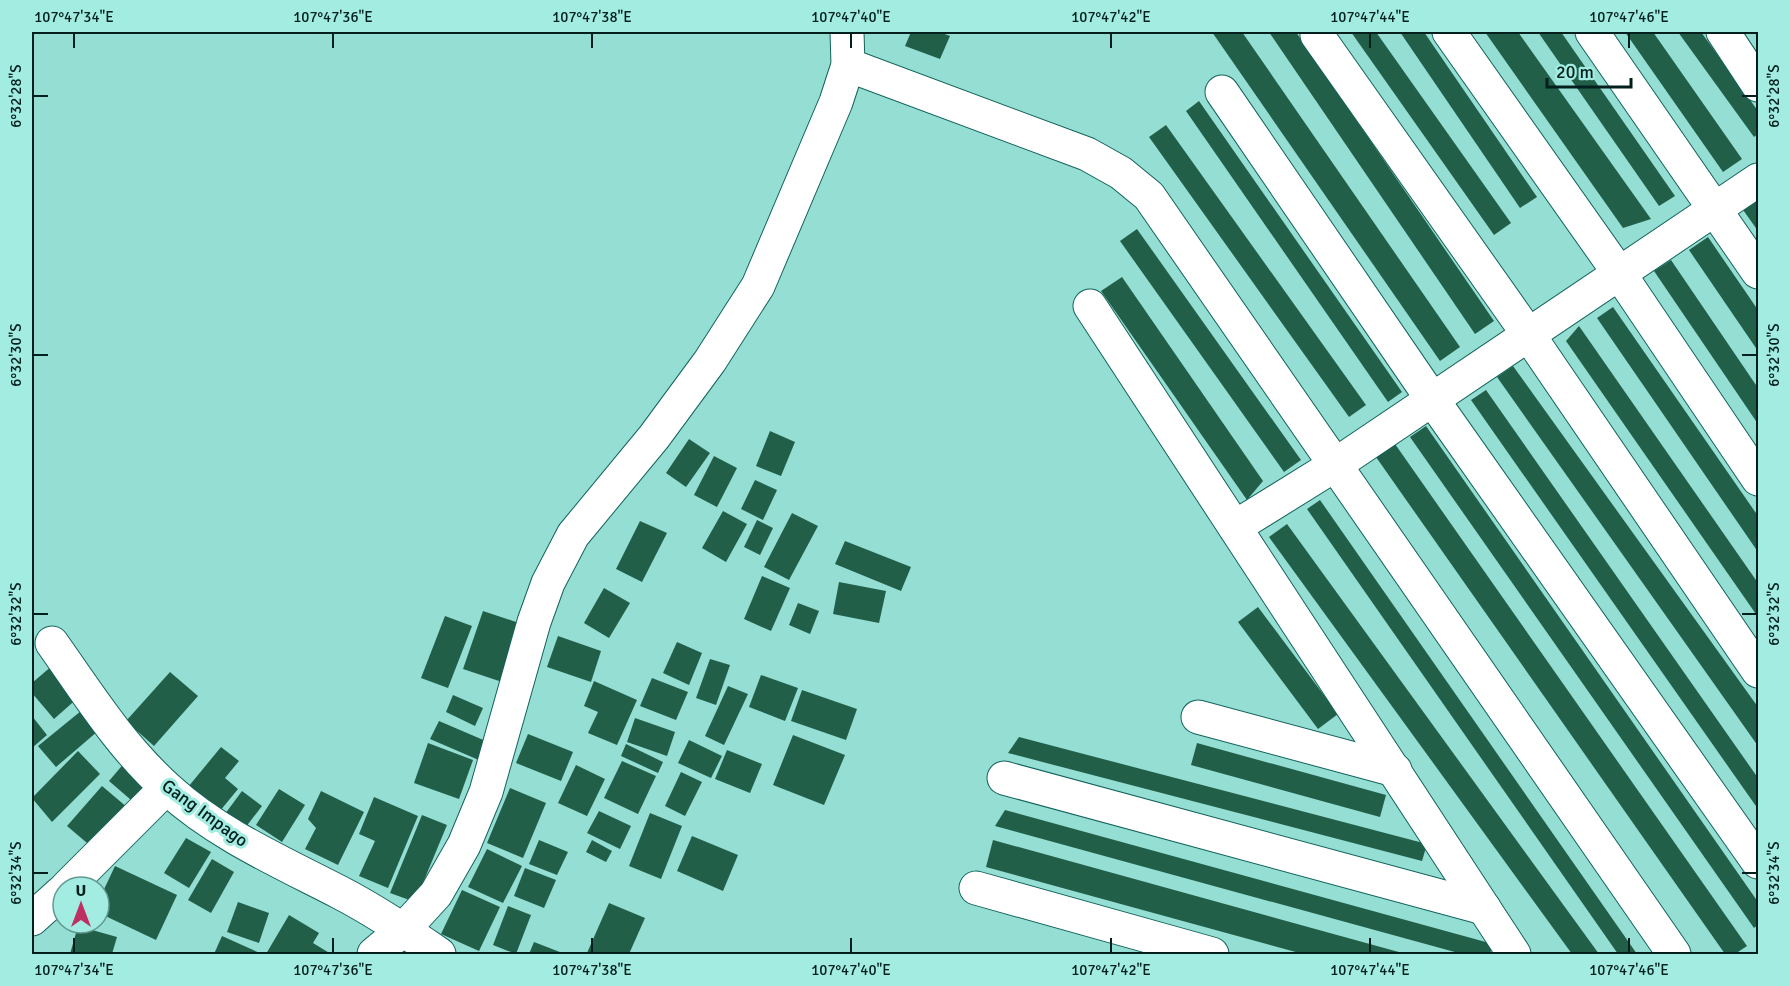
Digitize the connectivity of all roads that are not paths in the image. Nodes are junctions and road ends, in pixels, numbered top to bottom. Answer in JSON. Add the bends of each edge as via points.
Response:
{"nodes":[{"id":1,"x":847,"y":32,"type":"edge"},
{"id":2,"x":1449,"y":32,"type":"edge"},
{"id":3,"x":1592,"y":32,"type":"edge"},
{"id":4,"x":1723,"y":32,"type":"edge"},
{"id":5,"x":1317,"y":35,"type":"dead end"},
{"id":6,"x":848,"y":65,"type":"junction"},
{"id":7,"x":1758,"y":85,"type":"edge"},
{"id":8,"x":1222,"y":92,"type":"dead end"},
{"id":9,"x":1758,"y":180,"type":"edge"},
{"id":10,"x":1716,"y":209,"type":"junction"},
{"id":11,"x":1758,"y":272,"type":"edge"},
{"id":12,"x":1619,"y":273,"type":"junction"},
{"id":13,"x":1090,"y":306,"type":"dead end"},
{"id":14,"x":1528,"y":334,"type":"junction"},
{"id":15,"x":1432,"y":399,"type":"junction"},
{"id":16,"x":1335,"y":465,"type":"junction"},
{"id":17,"x":1758,"y":478,"type":"edge"},
{"id":18,"x":1241,"y":523,"type":"junction"},
{"id":19,"x":52,"y":643,"type":"dead end"},
{"id":20,"x":1758,"y":671,"type":"edge"},
{"id":21,"x":1198,"y":717,"type":"dead end"},
{"id":22,"x":1395,"y":770,"type":"junction"},
{"id":23,"x":1004,"y":778,"type":"dead end"},
{"id":24,"x":166,"y":788,"type":"junction"},
{"id":25,"x":1758,"y":862,"type":"edge"},
{"id":26,"x":79,"y":875,"type":"edge"},
{"id":27,"x":976,"y":888,"type":"dead end"},
{"id":28,"x":51,"y":902,"type":"edge"},
{"id":29,"x":1484,"y":908,"type":"junction"},
{"id":30,"x":32,"y":919,"type":"edge"},
{"id":31,"x":404,"y":929,"type":"junction"},
{"id":32,"x":374,"y":954,"type":"edge"},
{"id":33,"x":439,"y":954,"type":"edge"},
{"id":34,"x":1212,"y":954,"type":"edge"},
{"id":35,"x":1515,"y":954,"type":"edge"},
{"id":36,"x":1674,"y":954,"type":"edge"}],
"edges":[{"from":1,"to":6,"type":"street"},
{"from":2,"to":12,"type":"street"},
{"from":3,"to":10,"type":"street"},
{"from":4,"to":7,"type":"street"},
{"from":5,"to":14,"type":"street"},
{"from":6,"to":16,"type":"street","via":[[1087,154],[1121,173],[1149,196]]},
{"from":6,"to":31,"type":"street","via":[[815,157],[758,286],[710,361],[654,437],[573,534],[548,584],[482,803],[436,894]]},
{"from":8,"to":15,"type":"street"},
{"from":9,"to":10,"type":"street"},
{"from":10,"to":11,"type":"street"},
{"from":10,"to":12,"type":"street"},
{"from":12,"to":14,"type":"street"},
{"from":12,"to":17,"type":"street"},
{"from":13,"to":18,"type":"street"},
{"from":14,"to":15,"type":"street"},
{"from":14,"to":20,"type":"street"},
{"from":15,"to":16,"type":"street"},
{"from":15,"to":25,"type":"street"},
{"from":16,"to":18,"type":"street"},
{"from":16,"to":36,"type":"street"},
{"from":18,"to":22,"type":"street"},
{"from":19,"to":24,"type":"street","name":"Gang Impago","via":[[109,725]]},
{"from":21,"to":22,"type":"street"},
{"from":22,"to":29,"type":"street"},
{"from":23,"to":29,"type":"street"},
{"from":24,"to":26,"type":"street"},
{"from":24,"to":31,"type":"street","name":"Gang Impago","via":[[225,831]]},
{"from":27,"to":34,"type":"street"},
{"from":28,"to":30,"type":"street"},
{"from":29,"to":35,"type":"street"},
{"from":31,"to":32,"type":"street"},
{"from":31,"to":33,"type":"street","name":"Gang Impago"}]}
